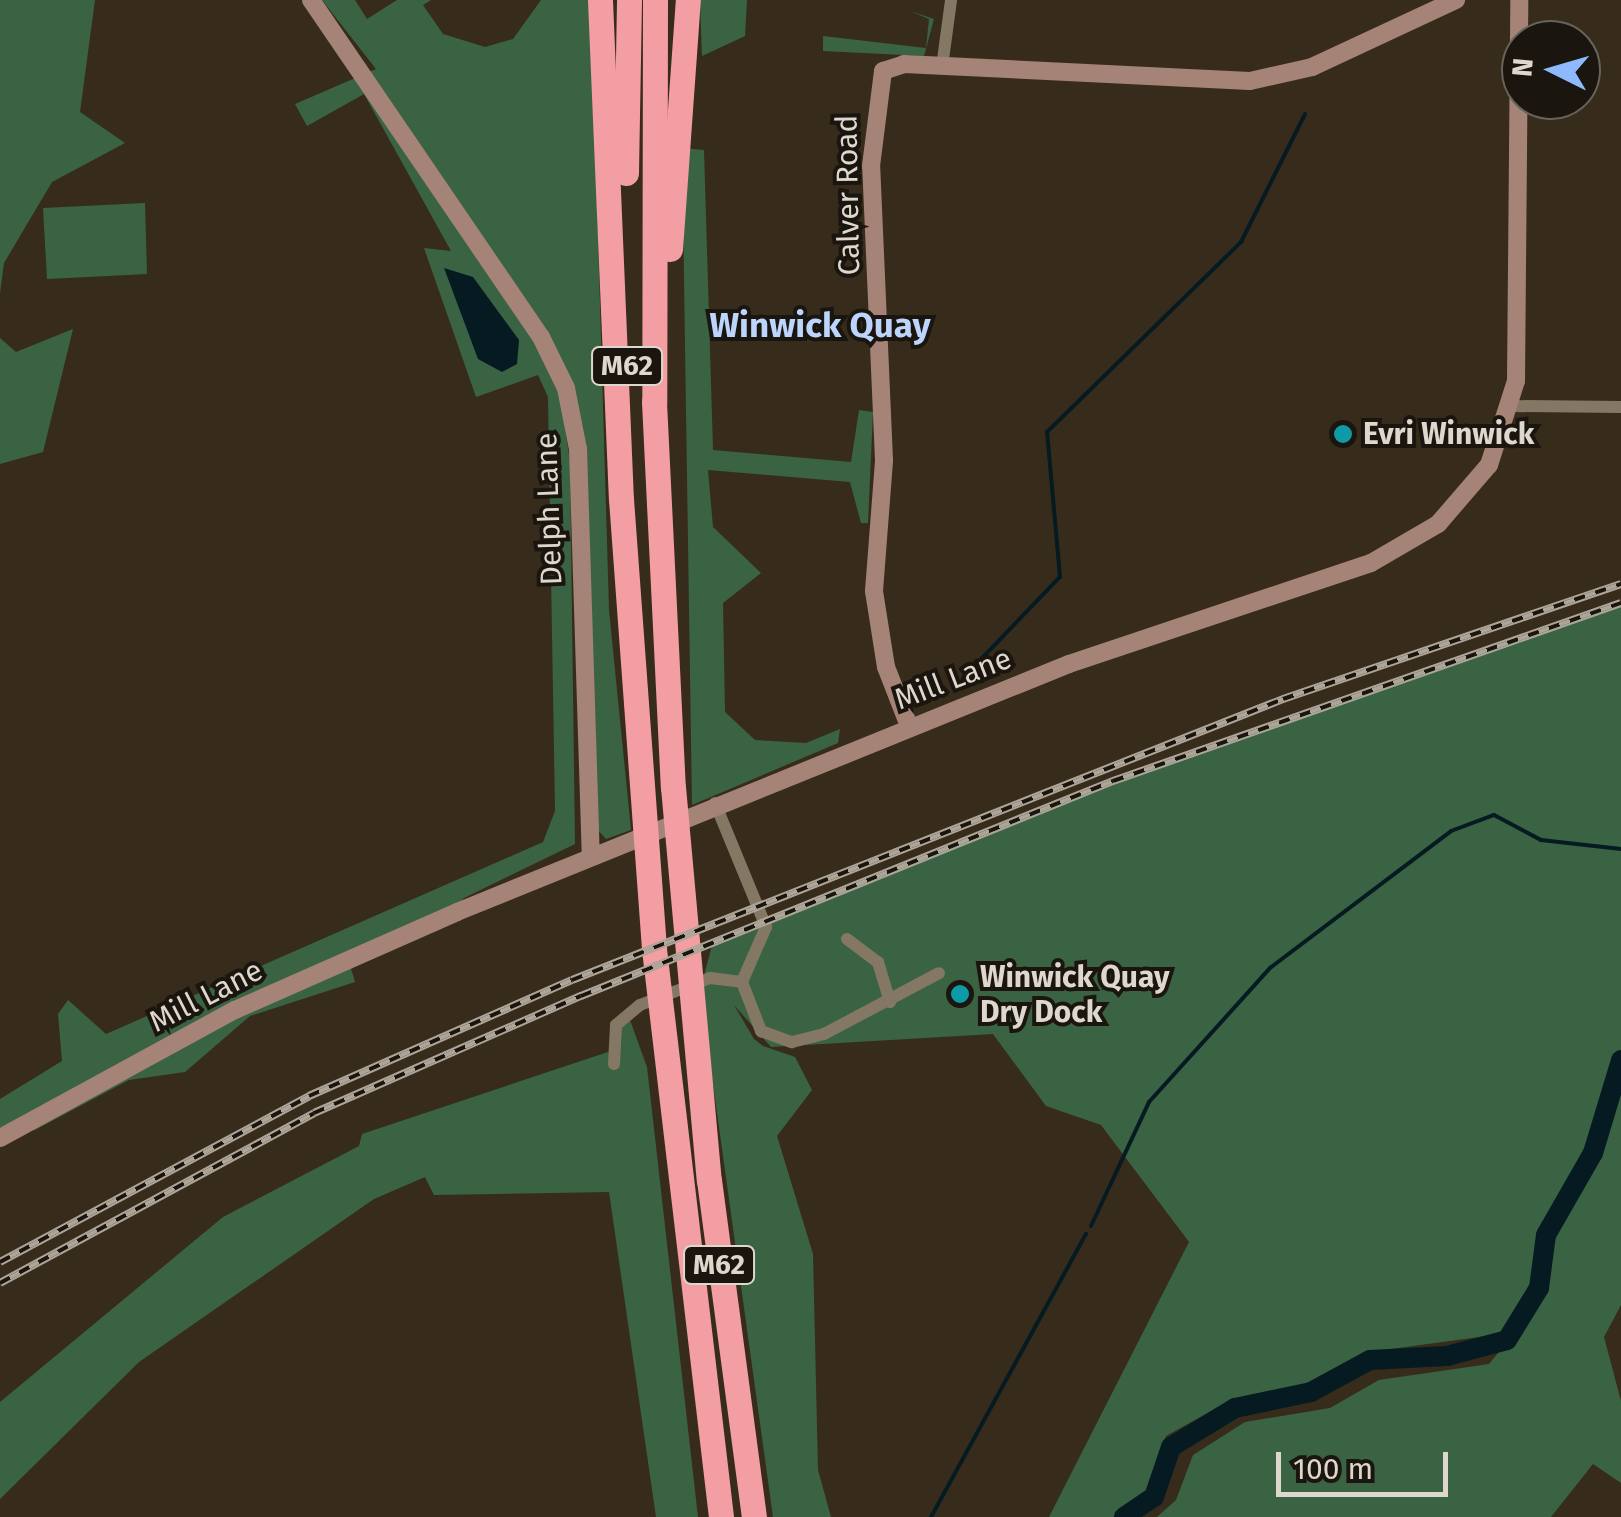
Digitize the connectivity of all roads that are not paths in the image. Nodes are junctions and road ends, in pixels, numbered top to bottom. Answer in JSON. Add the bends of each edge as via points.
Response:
{"nodes":[{"id":1,"x":310,"y":0,"type":"edge"},
{"id":2,"x":600,"y":0,"type":"edge"},
{"id":3,"x":630,"y":0,"type":"edge"},
{"id":4,"x":655,"y":0,"type":"edge"},
{"id":5,"x":688,"y":0,"type":"edge"},
{"id":6,"x":951,"y":0,"type":"edge"},
{"id":7,"x":1456,"y":0,"type":"edge"},
{"id":8,"x":1519,"y":0,"type":"edge"},
{"id":9,"x":942,"y":66,"type":"junction"},
{"id":10,"x":1511,"y":406,"type":"junction"},
{"id":11,"x":1621,"y":407,"type":"edge"},
{"id":12,"x":666,"y":655,"type":"junction"},
{"id":13,"x":634,"y":663,"type":"junction"},
{"id":14,"x":909,"y":726,"type":"junction"},
{"id":15,"x":715,"y":803,"type":"junction"},
{"id":16,"x":591,"y":855,"type":"junction"},
{"id":17,"x":847,"y":939,"type":"dead end"},
{"id":18,"x":939,"y":973,"type":"dead end"},
{"id":19,"x":742,"y":982,"type":"junction"},
{"id":20,"x":890,"y":1002,"type":"junction"},
{"id":21,"x":614,"y":1064,"type":"dead end"},
{"id":22,"x":0,"y":1138,"type":"edge"},
{"id":23,"x":721,"y":1517,"type":"edge"},
{"id":24,"x":754,"y":1517,"type":"edge"}],
"edges":[{"from":1,"to":16,"type":"street","name":"Delph Lane","via":[[542,336],[566,388],[578,449]]},
{"from":2,"to":13,"type":"highway"},
{"from":3,"to":13,"type":"highway","number":"M62"},
{"from":4,"to":12,"type":"highway","number":"M62","via":[[654,402]]},
{"from":5,"to":12,"type":"highway","via":[[672,144]]},
{"from":6,"to":9,"type":"street"},
{"from":7,"to":9,"type":"street","name":"Calver Road","via":[[1312,67],[1250,82]]},
{"from":8,"to":10,"type":"street","name":"Mill Lane","via":[[1520,346]]},
{"from":9,"to":14,"type":"street","name":"Calver Road","via":[[904,64],[879,77],[871,166],[884,460],[874,591],[886,667]]},
{"from":10,"to":11,"type":"street"},
{"from":10,"to":14,"type":"street","name":"Mill Lane","via":[[1470,491],[1406,546]]},
{"from":12,"to":24,"type":"highway","number":"M62","via":[[690,1012]]},
{"from":13,"to":23,"type":"highway","number":"M62","via":[[661,1024]]},
{"from":14,"to":15,"type":"street","name":"Mill Lane"},
{"from":15,"to":16,"type":"street","name":"Mill Lane"},
{"from":15,"to":19,"type":"street","via":[[766,927]]},
{"from":16,"to":22,"type":"street","name":"Mill Lane","via":[[235,1010]]},
{"from":17,"to":20,"type":"street","via":[[878,962]]},
{"from":18,"to":20,"type":"street"},
{"from":19,"to":20,"type":"street","via":[[754,1021],[784,1041]]},
{"from":19,"to":21,"type":"street","via":[[710,978],[640,1006],[616,1025]]}]}
